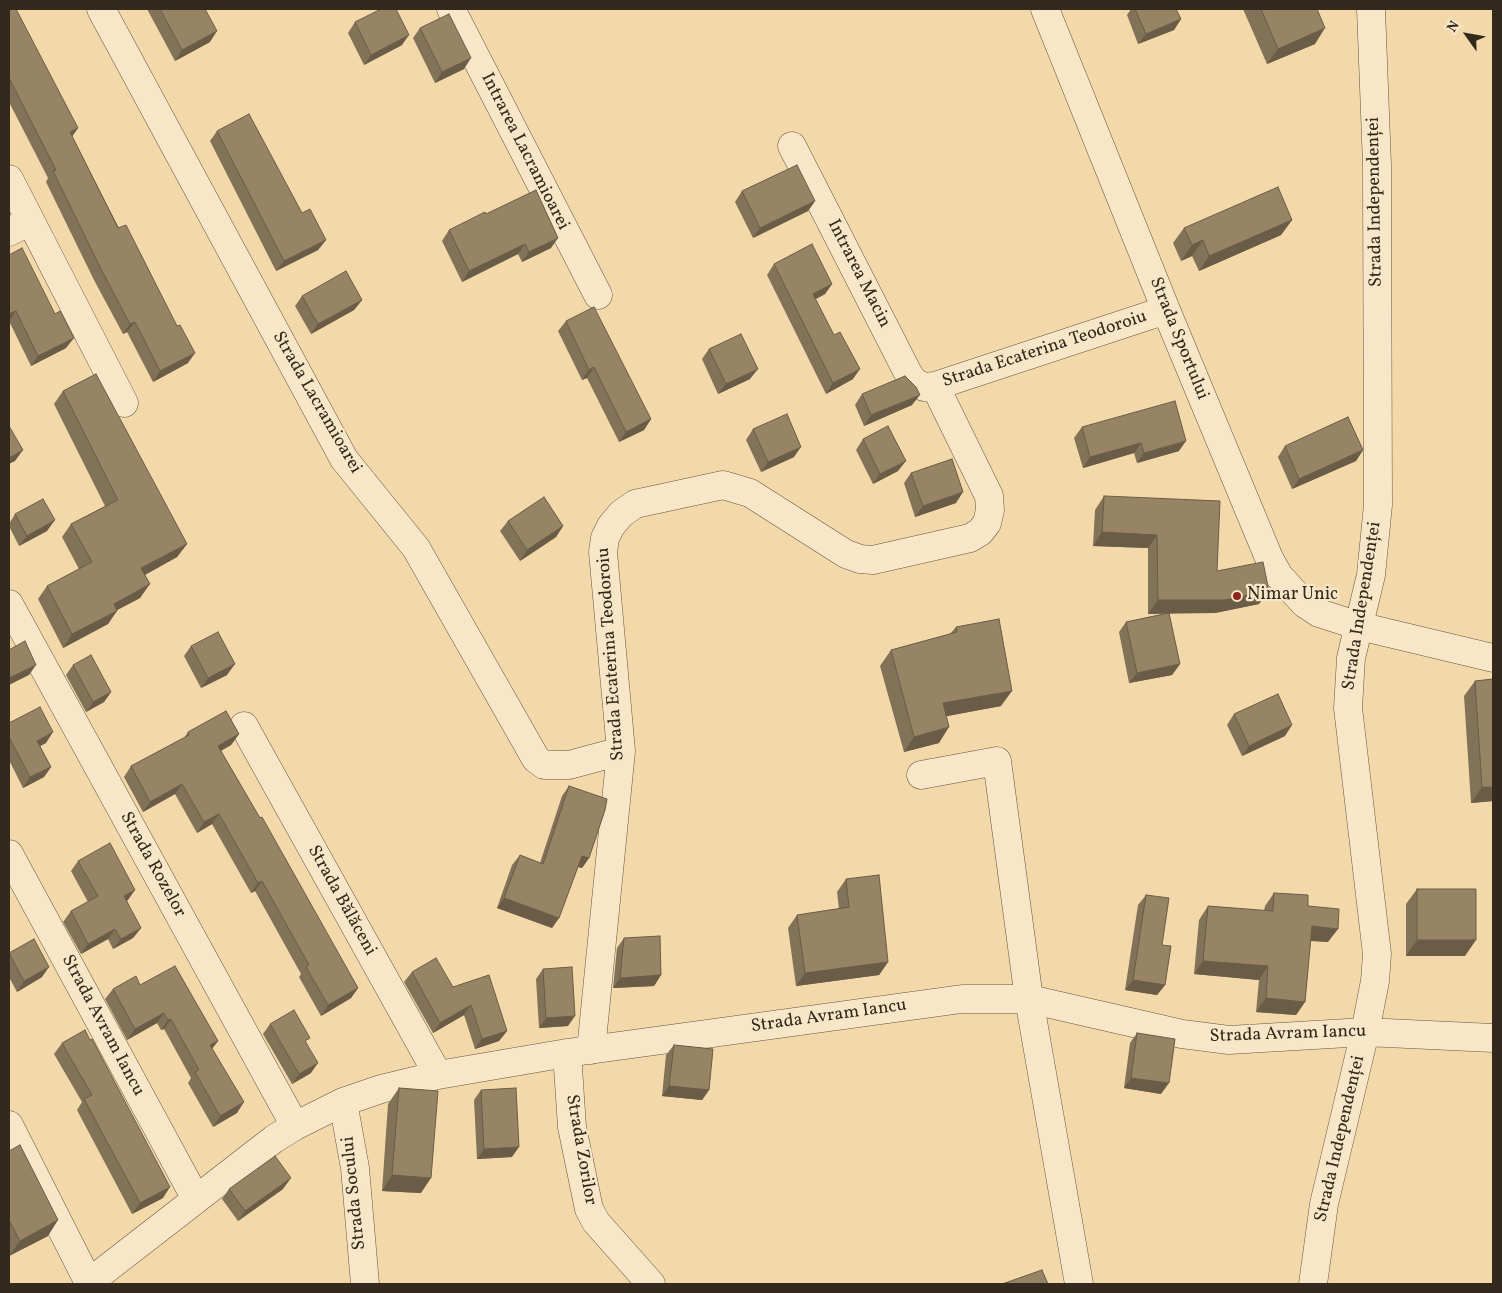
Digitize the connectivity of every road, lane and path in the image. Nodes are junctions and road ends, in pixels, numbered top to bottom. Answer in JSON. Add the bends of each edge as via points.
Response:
{"nodes":[{"id":1,"x":101,"y":9,"type":"edge"},
{"id":2,"x":451,"y":9,"type":"edge"},
{"id":3,"x":1045,"y":9,"type":"edge"},
{"id":4,"x":1371,"y":9,"type":"edge"},
{"id":5,"x":792,"y":146,"type":"dead end"},
{"id":6,"x":9,"y":179,"type":"edge"},
{"id":7,"x":20,"y":226,"type":"edge"},
{"id":8,"x":598,"y":295,"type":"dead end"},
{"id":9,"x":1166,"y":310,"type":"junction"},
{"id":10,"x":935,"y":386,"type":"junction"},
{"id":11,"x":124,"y":403,"type":"dead end"},
{"id":12,"x":9,"y":604,"type":"edge"},
{"id":13,"x":1359,"y":626,"type":"junction"},
{"id":14,"x":1493,"y":658,"type":"edge"},
{"id":15,"x":244,"y":726,"type":"dead end"},
{"id":16,"x":621,"y":751,"type":"junction"},
{"id":17,"x":921,"y":775,"type":"dead end"},
{"id":18,"x":9,"y":854,"type":"edge"},
{"id":19,"x":1029,"y":999,"type":"junction"},
{"id":20,"x":1365,"y":1032,"type":"junction"},
{"id":21,"x":1493,"y":1038,"type":"edge"},
{"id":22,"x":579,"y":1051,"type":"junction"},
{"id":23,"x":438,"y":1075,"type":"junction"},
{"id":24,"x":343,"y":1102,"type":"junction"},
{"id":25,"x":9,"y":1125,"type":"edge"},
{"id":26,"x":295,"y":1126,"type":"junction"},
{"id":27,"x":196,"y":1199,"type":"junction"},
{"id":28,"x":88,"y":1284,"type":"edge"},
{"id":29,"x":365,"y":1284,"type":"edge"},
{"id":30,"x":651,"y":1284,"type":"edge"},
{"id":31,"x":1079,"y":1284,"type":"edge"},
{"id":32,"x":1313,"y":1284,"type":"edge"}],
"edges":[{"from":1,"to":16,"type":"street","name":"Strada Lacramioarei","via":[[344,459],[416,548],[536,759],[544,765],[569,765]]},
{"from":2,"to":8,"type":"street","name":"Intrarea Lacramioarei"},
{"from":3,"to":9,"type":"street","name":"Strada Sportului"},
{"from":4,"to":13,"type":"street","name":"Strada Independenței","via":[[1377,165],[1378,505],[1371,575]]},
{"from":5,"to":10,"type":"street","name":"Intrarea Macin","via":[[909,375],[924,387]]},
{"from":6,"to":7,"type":"street"},
{"from":7,"to":11,"type":"street"},
{"from":9,"to":10,"type":"street","name":"Strada Ecaterina Teodoroiu"},
{"from":9,"to":13,"type":"street","name":"Strada Sportului","via":[[1279,576],[1305,604]]},
{"from":10,"to":16,"type":"street","name":"Strada Ecaterina Teodoroiu","via":[[989,496],[987,523],[970,538],[873,560],[860,559],[846,554],[750,493],[723,485],[635,504],[621,514],[605,538],[603,552]]},
{"from":12,"to":26,"type":"street","name":"Strada Rozelor"},
{"from":13,"to":14,"type":"street","name":"Strada Sportului"},
{"from":13,"to":20,"type":"street","name":"Strada Independenței","via":[[1351,658],[1348,708],[1377,954]]},
{"from":15,"to":23,"type":"street","name":"Strada Bălăceni"},
{"from":16,"to":22,"type":"street","name":"Strada Ecaterina Teodoroiu"},
{"from":17,"to":19,"type":"street","via":[[996,762]]},
{"from":18,"to":27,"type":"street","name":"Strada Avram Iancu"},
{"from":19,"to":20,"type":"street","name":"Strada Avram Iancu","via":[[1205,1038],[1229,1040]]},
{"from":19,"to":22,"type":"street","name":"Strada Avram Iancu","via":[[962,999]]},
{"from":19,"to":31,"type":"street"},
{"from":20,"to":21,"type":"street","name":"Strada Avram Iancu"},
{"from":20,"to":32,"type":"street","name":"Strada Independenței","via":[[1324,1204]]},
{"from":22,"to":23,"type":"street","name":"Strada Avram Iancu"},
{"from":22,"to":30,"type":"street","name":"Strada Zorilor","via":[[572,1127],[589,1209],[596,1222]]},
{"from":23,"to":24,"type":"street","name":"Strada Avram Iancu"},
{"from":24,"to":26,"type":"street","name":"Strada Avram Iancu"},
{"from":24,"to":29,"type":"street","name":"Strada Socului","via":[[355,1168]]},
{"from":25,"to":28,"type":"street"},
{"from":26,"to":27,"type":"street","name":"Strada Avram Iancu"},
{"from":27,"to":28,"type":"street","name":"Strada Avram Iancu"}]}
